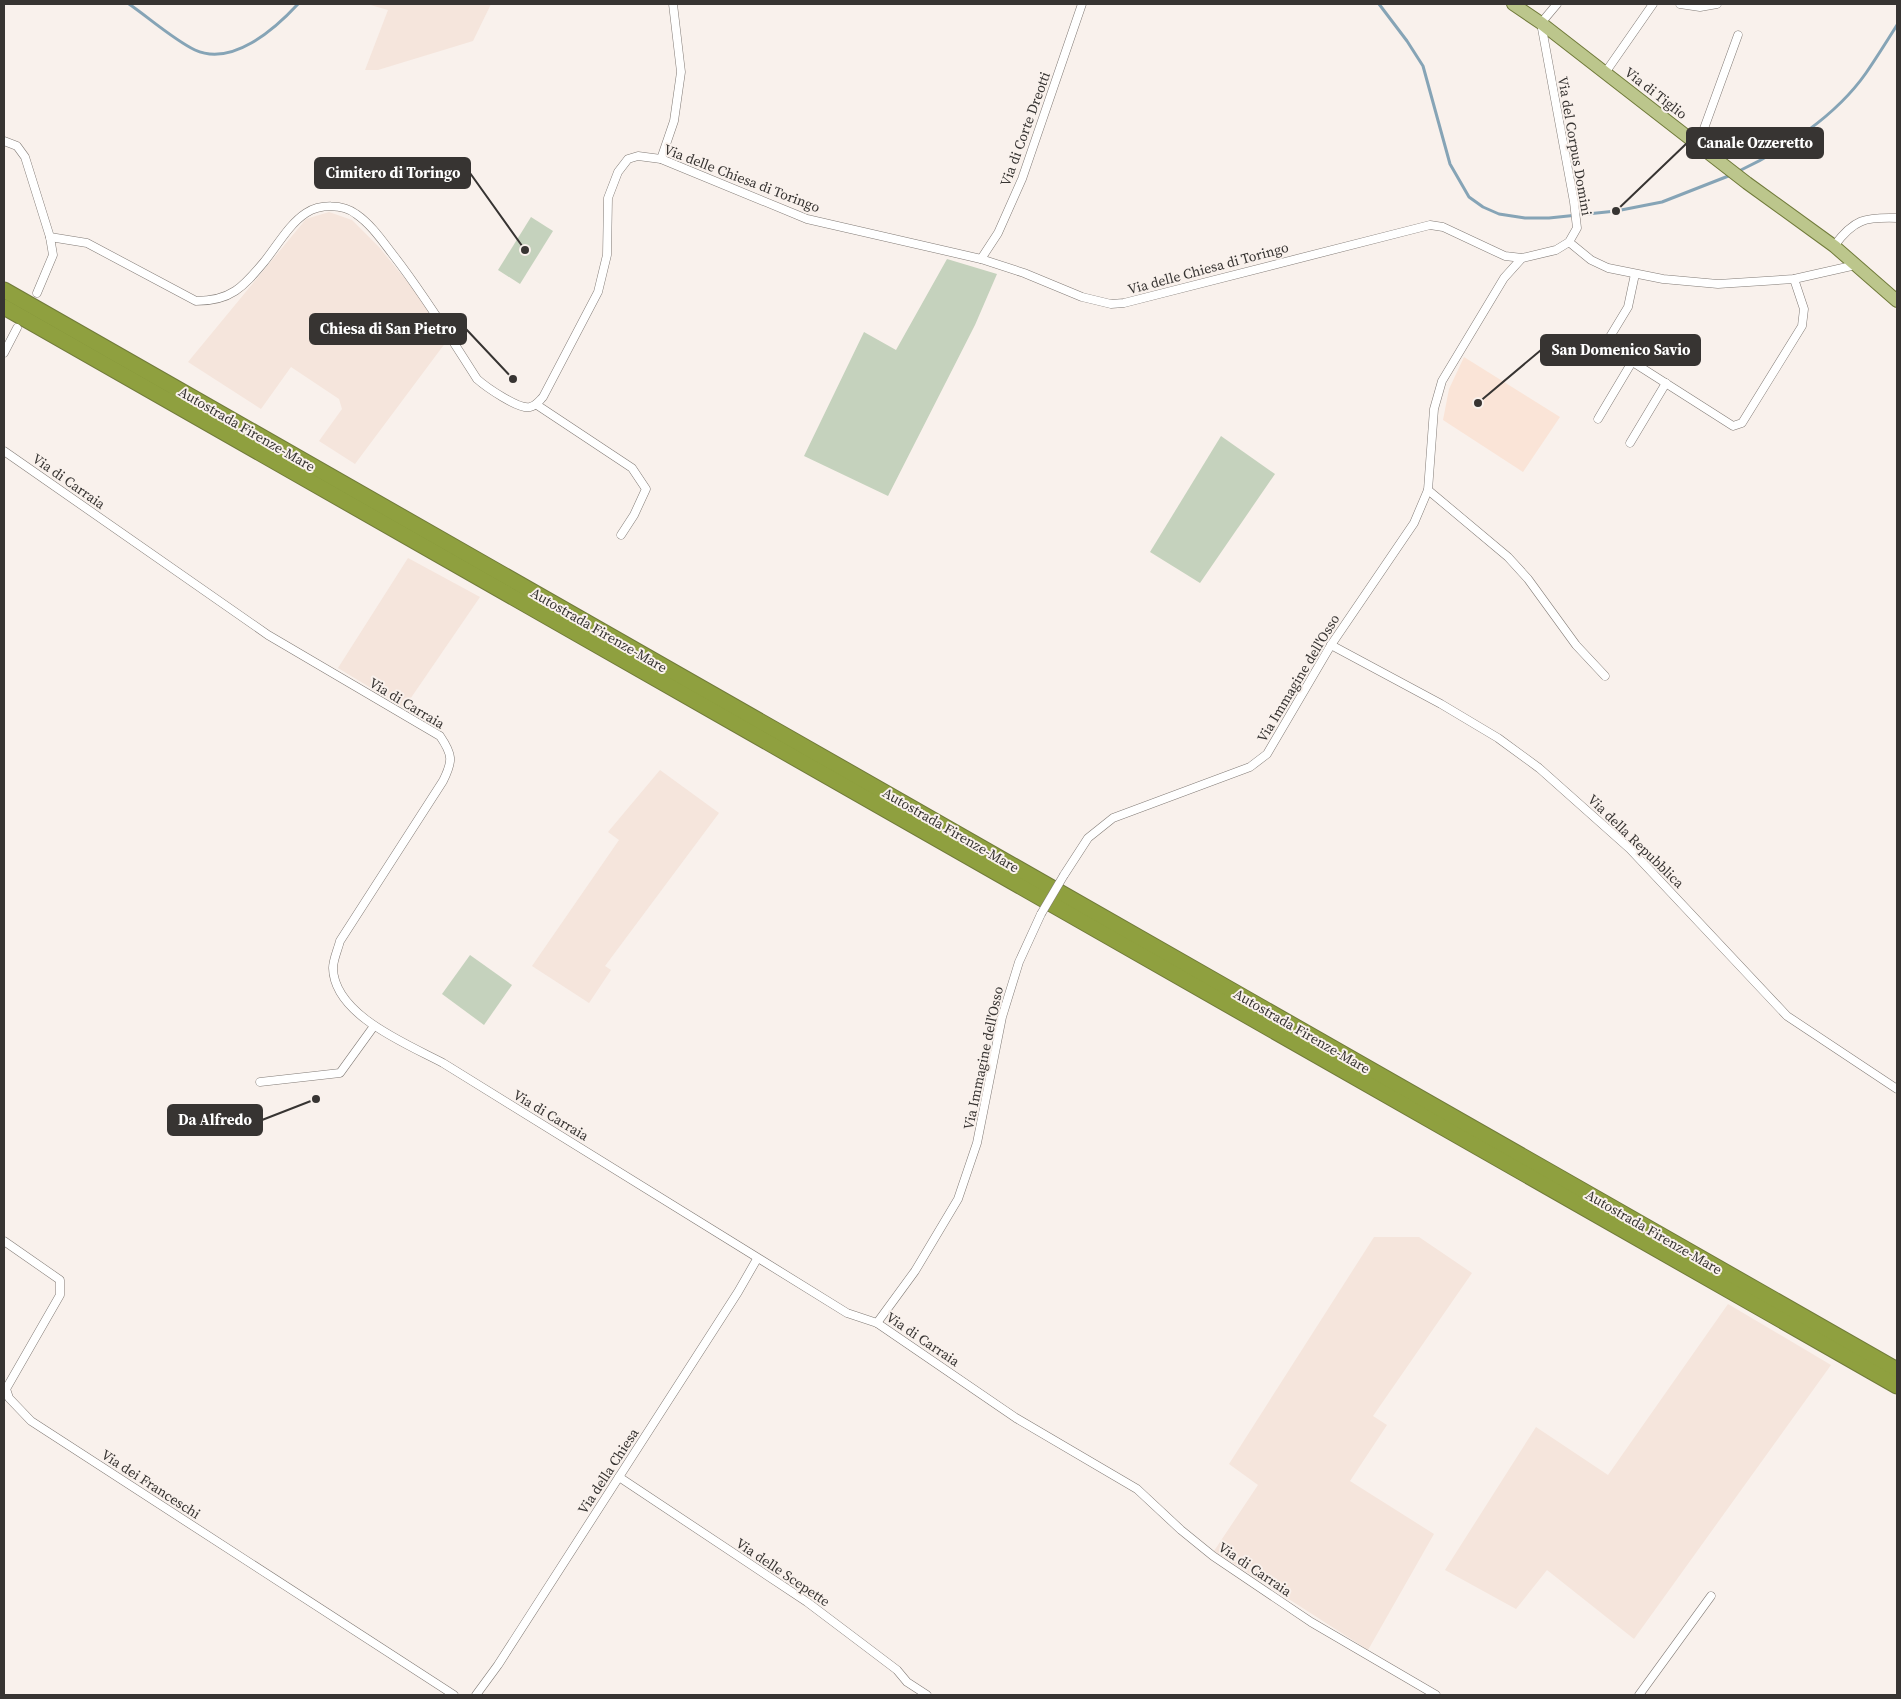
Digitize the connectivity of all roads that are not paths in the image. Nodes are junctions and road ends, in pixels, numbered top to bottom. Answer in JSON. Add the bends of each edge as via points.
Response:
{"nodes":[{"id":1,"x":673,"y":4,"type":"edge"},
{"id":2,"x":1082,"y":4,"type":"edge"},
{"id":3,"x":1513,"y":4,"type":"edge"},
{"id":4,"x":1557,"y":4,"type":"edge"},
{"id":5,"x":1652,"y":4,"type":"edge"},
{"id":6,"x":1680,"y":4,"type":"edge"},
{"id":7,"x":1718,"y":4,"type":"edge"},
{"id":8,"x":1541,"y":23,"type":"junction"},
{"id":9,"x":1738,"y":35,"type":"dead end"},
{"id":10,"x":1605,"y":72,"type":"junction"},
{"id":11,"x":4,"y":141,"type":"edge"},
{"id":12,"x":1698,"y":145,"type":"junction"},
{"id":13,"x":661,"y":158,"type":"junction"},
{"id":14,"x":1897,"y":218,"type":"edge"},
{"id":15,"x":50,"y":236,"type":"junction"},
{"id":16,"x":1569,"y":242,"type":"junction"},
{"id":17,"x":1834,"y":246,"type":"junction"},
{"id":18,"x":1522,"y":258,"type":"junction"},
{"id":19,"x":981,"y":259,"type":"junction"},
{"id":20,"x":1856,"y":265,"type":"junction"},
{"id":21,"x":1635,"y":274,"type":"junction"},
{"id":22,"x":1794,"y":279,"type":"junction"},
{"id":23,"x":4,"y":290,"type":"edge"},
{"id":24,"x":36,"y":293,"type":"dead end"},
{"id":25,"x":1897,"y":301,"type":"edge"},
{"id":26,"x":4,"y":306,"type":"edge"},
{"id":27,"x":17,"y":328,"type":"dead end"},
{"id":28,"x":4,"y":353,"type":"edge"},
{"id":29,"x":1632,"y":362,"type":"junction"},
{"id":30,"x":1666,"y":383,"type":"junction"},
{"id":31,"x":537,"y":405,"type":"junction"},
{"id":32,"x":1598,"y":419,"type":"dead end"},
{"id":33,"x":1630,"y":443,"type":"dead end"},
{"id":34,"x":4,"y":451,"type":"edge"},
{"id":35,"x":1428,"y":490,"type":"junction"},
{"id":36,"x":621,"y":536,"type":"dead end"},
{"id":37,"x":1331,"y":645,"type":"junction"},
{"id":38,"x":1604,"y":676,"type":"dead end"},
{"id":39,"x":374,"y":1026,"type":"junction"},
{"id":40,"x":1897,"y":1078,"type":"edge"},
{"id":41,"x":260,"y":1082,"type":"dead end"},
{"id":42,"x":1895,"y":1088,"type":"edge"},
{"id":43,"x":4,"y":1241,"type":"edge"},
{"id":44,"x":758,"y":1259,"type":"junction"},
{"id":45,"x":877,"y":1323,"type":"junction"},
{"id":46,"x":1897,"y":1370,"type":"edge"},
{"id":47,"x":1897,"y":1386,"type":"edge"},
{"id":48,"x":619,"y":1477,"type":"junction"},
{"id":49,"x":1711,"y":1596,"type":"dead end"},
{"id":50,"x":454,"y":1695,"type":"edge"},
{"id":51,"x":476,"y":1695,"type":"edge"},
{"id":52,"x":927,"y":1695,"type":"edge"},
{"id":53,"x":1436,"y":1695,"type":"edge"},
{"id":54,"x":1639,"y":1695,"type":"edge"}],
"edges":[{"from":1,"to":13,"type":"street","via":[[681,72],[674,121]]},
{"from":2,"to":19,"type":"street","name":"Via di Corte Dreotti","via":[[1022,179],[998,233]]},
{"from":3,"to":8,"type":"main road","name":"Via di Tiglio"},
{"from":4,"to":8,"type":"street"},
{"from":5,"to":10,"type":"street"},
{"from":6,"to":7,"type":"street","via":[[1700,7]]},
{"from":8,"to":10,"type":"main road","name":"Via di Tiglio"},
{"from":8,"to":16,"type":"street","name":"Via del Corpus Domini","via":[[1574,202],[1576,228]]},
{"from":9,"to":12,"type":"street"},
{"from":10,"to":12,"type":"main road","name":"Via di Tiglio"},
{"from":11,"to":15,"type":"street","via":[[17,146],[25,157]]},
{"from":12,"to":17,"type":"main road","name":"Via di Tiglio"},
{"from":13,"to":19,"type":"street","name":"Via delle Chiesa di Toringo","via":[[807,219]]},
{"from":13,"to":31,"type":"street","name":"Via delle Chiesa di Toringo","via":[[638,156],[628,159],[618,172],[608,198],[607,255],[598,292]]},
{"from":14,"to":17,"type":"street","via":[[1873,217],[1858,221]]},
{"from":15,"to":24,"type":"street","via":[[52,255]]},
{"from":15,"to":31,"type":"street","via":[[87,243],[196,301],[212,301],[226,298],[249,280],[306,212],[330,206],[342,208],[355,214],[375,232],[426,297],[477,379],[522,407]]},
{"from":16,"to":18,"type":"street","name":"Via delle Chiesa di Toringo","via":[[1556,250]]},
{"from":16,"to":21,"type":"street","via":[[1599,265]]},
{"from":17,"to":20,"type":"main road","name":"Via di Tiglio"},
{"from":18,"to":19,"type":"street","name":"Via delle Chiesa di Toringo","via":[[1506,256],[1443,227],[1430,225],[1111,304],[1082,297]]},
{"from":18,"to":35,"type":"street","name":"Via Immagine dell'Osso","via":[[1504,278],[1442,381],[1434,409]]},
{"from":20,"to":22,"type":"street"},
{"from":20,"to":25,"type":"main road","name":"Via di Tiglio"},
{"from":21,"to":22,"type":"street","via":[[1718,284]]},
{"from":21,"to":29,"type":"street","via":[[1628,307],[1608,340],[1609,346]]},
{"from":22,"to":30,"type":"street","via":[[1804,309],[1802,326],[1742,424],[1733,426]]},
{"from":23,"to":46,"type":"highway","name":"Autostrada Firenze-Mare"},
{"from":26,"to":47,"type":"highway","name":"Autostrada Firenze-Mare"},
{"from":27,"to":28,"type":"street"},
{"from":29,"to":30,"type":"street"},
{"from":29,"to":32,"type":"street"},
{"from":30,"to":33,"type":"street"},
{"from":31,"to":36,"type":"street","via":[[632,468],[640,477],[646,489]]},
{"from":34,"to":39,"type":"street","name":"Via di Carraia","via":[[268,635],[440,736],[449,749],[451,764],[443,781],[340,942],[333,967],[337,987],[355,1011]]},
{"from":35,"to":37,"type":"street","name":"Via Immagine dell'Osso","via":[[1414,524]]},
{"from":35,"to":38,"type":"street","via":[[1508,557]]},
{"from":37,"to":42,"type":"street","name":"Via della Repubblica","via":[[1441,704],[1498,738],[1539,768],[1630,849],[1787,1016]]},
{"from":37,"to":45,"type":"street","name":"Via Immagine dell'Osso","bridge":true,"via":[[1267,754],[1250,767],[1113,818],[1088,838],[1041,914],[1019,962],[1002,1018],[977,1143],[958,1199],[915,1271]]},
{"from":39,"to":41,"type":"street","via":[[340,1073]]},
{"from":39,"to":44,"type":"street","name":"Via di Carraia","via":[[459,1073]]},
{"from":40,"to":42,"type":"street"},
{"from":43,"to":50,"type":"street","name":"Via dei Franceschi","via":[[60,1280],[60,1296],[6,1389],[9,1398],[31,1421]]},
{"from":44,"to":45,"type":"street","name":"Via di Carraia","via":[[847,1313]]},
{"from":44,"to":48,"type":"street","name":"Via della Chiesa"},
{"from":45,"to":53,"type":"street","name":"Via di Carraia","via":[[1016,1418],[1137,1489],[1214,1556],[1311,1622]]},
{"from":48,"to":51,"type":"street","name":"Via della Chiesa"},
{"from":48,"to":52,"type":"street","name":"Via delle Scepette","via":[[807,1602]]},
{"from":49,"to":54,"type":"street"}]}
